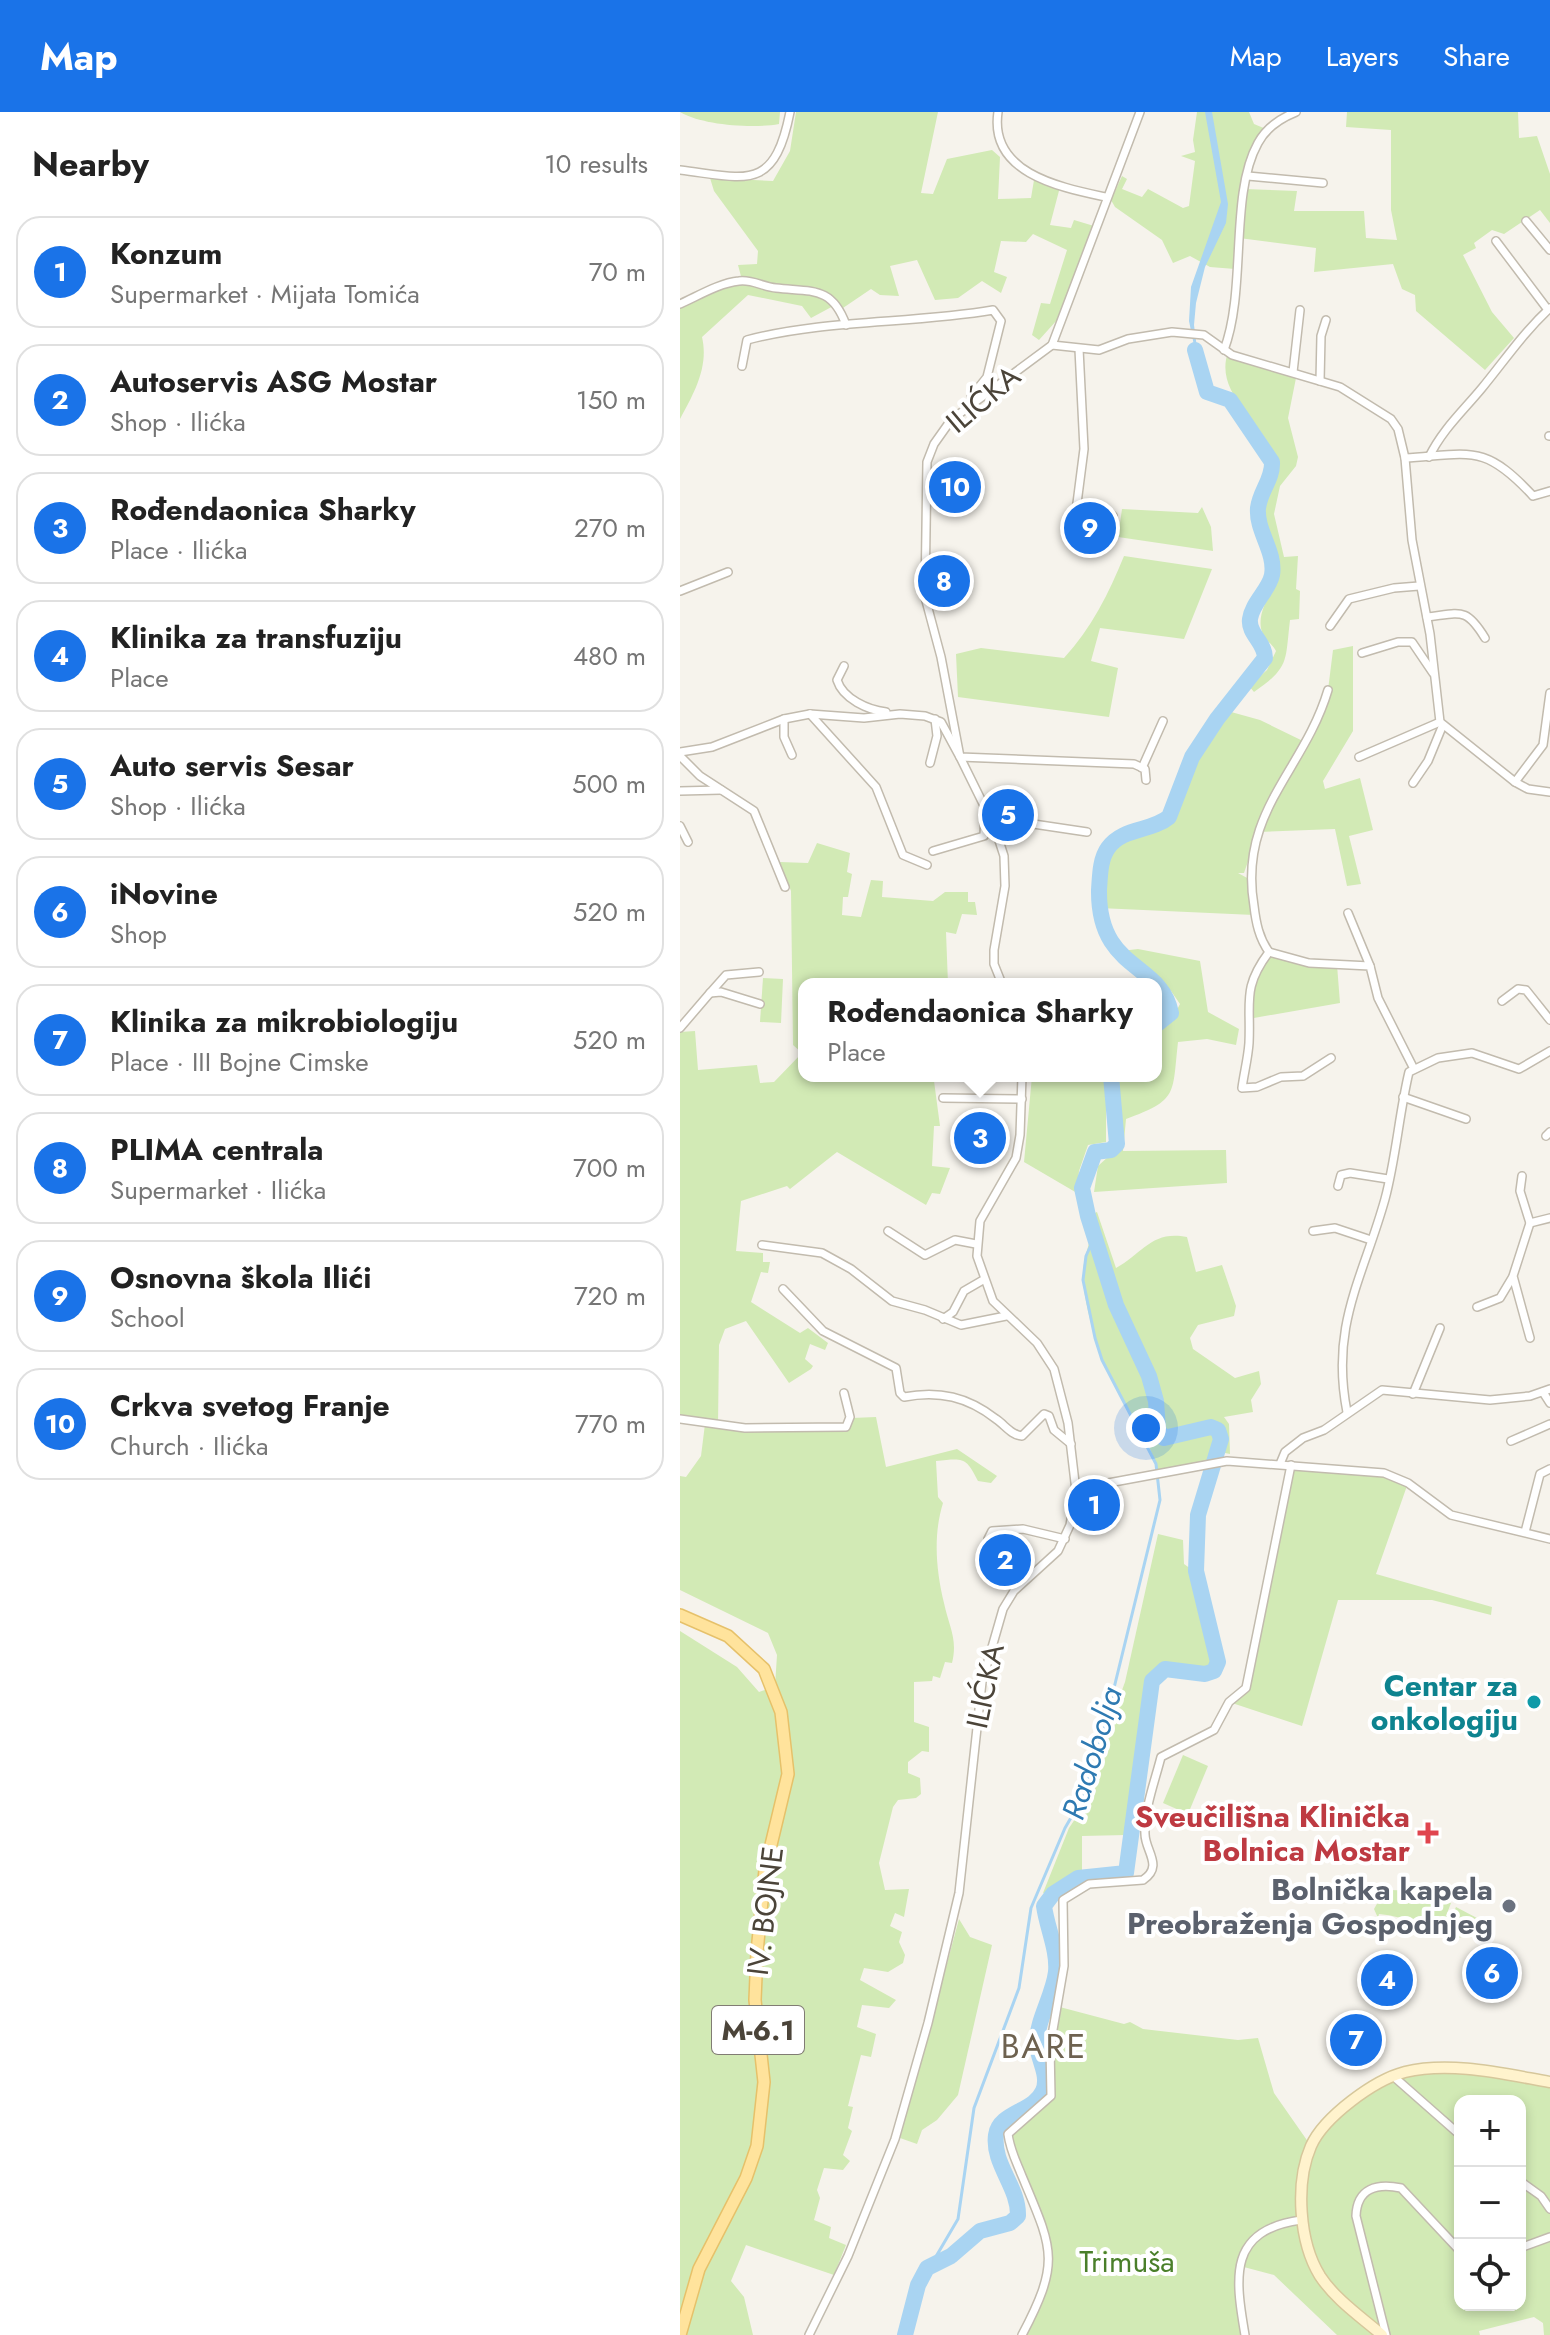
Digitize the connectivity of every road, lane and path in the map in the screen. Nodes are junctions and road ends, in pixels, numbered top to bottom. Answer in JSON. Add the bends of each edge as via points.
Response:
{"nodes":[{"id":1,"x":790,"y":112,"type":"edge"},
{"id":2,"x":998,"y":112,"type":"edge"},
{"id":3,"x":1140,"y":112,"type":"edge"},
{"id":4,"x":1296,"y":112,"type":"edge"},
{"id":5,"x":680,"y":170,"type":"edge"},
{"id":6,"x":1248,"y":176,"type":"junction"},
{"id":7,"x":1323,"y":183,"type":"dead end"},
{"id":8,"x":1105,"y":197,"type":"junction"},
{"id":9,"x":1526,"y":221,"type":"dead end"},
{"id":10,"x":1496,"y":241,"type":"dead end"},
{"id":11,"x":1550,"y":250,"type":"edge"},
{"id":12,"x":680,"y":304,"type":"edge"},
{"id":13,"x":1549,"y":309,"type":"edge"},
{"id":14,"x":1300,"y":310,"type":"dead end"},
{"id":15,"x":1326,"y":320,"type":"dead end"},
{"id":16,"x":846,"y":325,"type":"junction"},
{"id":17,"x":1052,"y":345,"type":"junction"},
{"id":18,"x":1079,"y":349,"type":"junction"},
{"id":19,"x":1224,"y":350,"type":"junction"},
{"id":20,"x":742,"y":366,"type":"dead end"},
{"id":21,"x":1293,"y":372,"type":"junction"},
{"id":22,"x":1320,"y":381,"type":"junction"},
{"id":23,"x":971,"y":407,"type":"junction"},
{"id":24,"x":1429,"y":457,"type":"junction"},
{"id":25,"x":1405,"y":458,"type":"junction"},
{"id":26,"x":1550,"y":491,"type":"edge"},
{"id":27,"x":1113,"y":516,"type":"dead end"},
{"id":28,"x":728,"y":572,"type":"dead end"},
{"id":29,"x":1419,"y":586,"type":"junction"},
{"id":30,"x":680,"y":591,"type":"edge"},
{"id":31,"x":1427,"y":617,"type":"junction"},
{"id":32,"x":1330,"y":626,"type":"dead end"},
{"id":33,"x":1485,"y":638,"type":"dead end"},
{"id":34,"x":1362,"y":653,"type":"dead end"},
{"id":35,"x":844,"y":666,"type":"dead end"},
{"id":36,"x":1437,"y":679,"type":"junction"},
{"id":37,"x":1328,"y":690,"type":"dead end"},
{"id":38,"x":1550,"y":693,"type":"edge"},
{"id":39,"x":810,"y":714,"type":"junction"},
{"id":40,"x":900,"y":714,"type":"junction"},
{"id":41,"x":784,"y":719,"type":"junction"},
{"id":42,"x":935,"y":719,"type":"junction"},
{"id":43,"x":1163,"y":721,"type":"dead end"},
{"id":44,"x":1441,"y":725,"type":"junction"},
{"id":45,"x":680,"y":754,"type":"edge"},
{"id":46,"x":792,"y":755,"type":"dead end"},
{"id":47,"x":960,"y":757,"type":"junction"},
{"id":48,"x":1359,"y":757,"type":"dead end"},
{"id":49,"x":930,"y":763,"type":"dead end"},
{"id":50,"x":1142,"y":768,"type":"junction"},
{"id":51,"x":1146,"y":780,"type":"dead end"},
{"id":52,"x":1515,"y":782,"type":"junction"},
{"id":53,"x":1413,"y":783,"type":"dead end"},
{"id":54,"x":721,"y":790,"type":"junction"},
{"id":55,"x":680,"y":791,"type":"edge"},
{"id":56,"x":1550,"y":792,"type":"edge"},
{"id":57,"x":985,"y":810,"type":"junction"},
{"id":58,"x":680,"y":826,"type":"edge"},
{"id":59,"x":995,"y":828,"type":"junction"},
{"id":60,"x":1087,"y":832,"type":"dead end"},
{"id":61,"x":688,"y":842,"type":"dead end"},
{"id":62,"x":933,"y":851,"type":"dead end"},
{"id":63,"x":927,"y":865,"type":"dead end"},
{"id":64,"x":785,"y":887,"type":"dead end"},
{"id":65,"x":1348,"y":913,"type":"dead end"},
{"id":66,"x":1269,"y":952,"type":"junction"},
{"id":67,"x":1370,"y":966,"type":"junction"},
{"id":68,"x":759,"y":972,"type":"dead end"},
{"id":69,"x":1000,"y":978,"type":"edge"},
{"id":70,"x":710,"y":993,"type":"junction"},
{"id":71,"x":1502,"y":1001,"type":"dead end"},
{"id":72,"x":760,"y":1004,"type":"dead end"},
{"id":73,"x":1550,"y":1020,"type":"edge"},
{"id":74,"x":680,"y":1028,"type":"edge"},
{"id":75,"x":1550,"y":1051,"type":"edge"},
{"id":76,"x":1331,"y":1058,"type":"dead end"},
{"id":77,"x":1414,"y":1069,"type":"junction"},
{"id":78,"x":1022,"y":1082,"type":"edge"},
{"id":79,"x":1403,"y":1097,"type":"junction"},
{"id":80,"x":943,"y":1098,"type":"dead end"},
{"id":81,"x":1022,"y":1099,"type":"junction"},
{"id":82,"x":1466,"y":1119,"type":"dead end"},
{"id":83,"x":1522,"y":1176,"type":"dead end"},
{"id":84,"x":1388,"y":1179,"type":"junction"},
{"id":85,"x":1338,"y":1186,"type":"dead end"},
{"id":86,"x":1550,"y":1218,"type":"edge"},
{"id":87,"x":1530,"y":1223,"type":"junction"},
{"id":88,"x":888,"y":1231,"type":"dead end"},
{"id":89,"x":1313,"y":1231,"type":"dead end"},
{"id":90,"x":1371,"y":1240,"type":"junction"},
{"id":91,"x":976,"y":1244,"type":"junction"},
{"id":92,"x":762,"y":1245,"type":"dead end"},
{"id":93,"x":1513,"y":1276,"type":"junction"},
{"id":94,"x":983,"y":1280,"type":"junction"},
{"id":95,"x":783,"y":1289,"type":"dead end"},
{"id":96,"x":1477,"y":1307,"type":"dead end"},
{"id":97,"x":1006,"y":1316,"type":"junction"},
{"id":98,"x":943,"y":1319,"type":"junction"},
{"id":99,"x":1440,"y":1328,"type":"dead end"},
{"id":100,"x":1530,"y":1338,"type":"dead end"},
{"id":101,"x":1547,"y":1390,"type":"edge"},
{"id":102,"x":844,"y":1393,"type":"dead end"},
{"id":103,"x":1413,"y":1394,"type":"junction"},
{"id":104,"x":1550,"y":1403,"type":"edge"},
{"id":105,"x":1347,"y":1412,"type":"junction"},
{"id":106,"x":680,"y":1419,"type":"edge"},
{"id":107,"x":1550,"y":1424,"type":"edge"},
{"id":108,"x":1511,"y":1441,"type":"dead end"},
{"id":109,"x":1071,"y":1444,"type":"junction"},
{"id":110,"x":1280,"y":1464,"type":"junction"},
{"id":111,"x":1291,"y":1465,"type":"junction"},
{"id":112,"x":1550,"y":1469,"type":"edge"},
{"id":113,"x":1076,"y":1489,"type":"junction"},
{"id":114,"x":1525,"y":1532,"type":"junction"},
{"id":115,"x":1065,"y":1539,"type":"junction"},
{"id":116,"x":1550,"y":1539,"type":"edge"},
{"id":117,"x":990,"y":1553,"type":"dead end"},
{"id":118,"x":680,"y":1615,"type":"edge"},
{"id":119,"x":1393,"y":2076,"type":"junction"},
{"id":120,"x":1550,"y":2082,"type":"edge"},
{"id":121,"x":1454,"y":2130,"type":"edge"},
{"id":122,"x":1526,"y":2185,"type":"edge"},
{"id":123,"x":1550,"y":2206,"type":"edge"},
{"id":124,"x":1301,"y":2220,"type":"junction"},
{"id":125,"x":1549,"y":2236,"type":"edge"},
{"id":126,"x":1454,"y":2245,"type":"edge"},
{"id":127,"x":1526,"y":2246,"type":"edge"},
{"id":128,"x":680,"y":2335,"type":"edge"},
{"id":129,"x":809,"y":2335,"type":"edge"},
{"id":130,"x":1022,"y":2335,"type":"edge"},
{"id":131,"x":1245,"y":2335,"type":"edge"},
{"id":132,"x":1384,"y":2335,"type":"edge"}],
"edges":[{"from":1,"to":5,"type":"street","via":[[783,144],[752,177]]},
{"from":2,"to":8,"type":"street","via":[[996,137],[1006,155],[1048,183]]},
{"from":3,"to":8,"type":"street","name":"ILIĆKA"},
{"from":4,"to":6,"type":"street","via":[[1274,124],[1258,142]]},
{"from":6,"to":7,"type":"street"},
{"from":6,"to":19,"type":"street"},
{"from":8,"to":17,"type":"street","name":"ILIĆKA"},
{"from":9,"to":11,"type":"street"},
{"from":10,"to":13,"type":"street"},
{"from":12,"to":16,"type":"street","via":[[749,281],[823,294],[837,304]]},
{"from":13,"to":24,"type":"street","via":[[1520,336],[1483,388],[1439,435]]},
{"from":14,"to":21,"type":"street"},
{"from":15,"to":22,"type":"street"},
{"from":16,"to":20,"type":"street","via":[[747,340]]},
{"from":16,"to":23,"type":"street","via":[[997,312],[1001,321],[987,377],[971,397]]},
{"from":17,"to":18,"type":"street"},
{"from":17,"to":23,"type":"street","name":"ILIĆKA"},
{"from":18,"to":19,"type":"street","via":[[1109,349],[1128,339],[1186,332]]},
{"from":18,"to":27,"type":"street","via":[[1084,449],[1076,511]]},
{"from":19,"to":21,"type":"street"},
{"from":21,"to":22,"type":"street"},
{"from":22,"to":25,"type":"street","via":[[1340,387],[1391,419]]},
{"from":23,"to":47,"type":"street","name":"ILIĆKA","via":[[951,420],[934,444],[927,462],[924,522],[925,597]]},
{"from":24,"to":25,"type":"street"},
{"from":24,"to":26,"type":"street","via":[[1470,452],[1519,477],[1533,496]]},
{"from":25,"to":29,"type":"street"},
{"from":28,"to":30,"type":"street"},
{"from":29,"to":31,"type":"street"},
{"from":29,"to":32,"type":"street","via":[[1349,599]]},
{"from":31,"to":33,"type":"street","via":[[1471,615]]},
{"from":31,"to":36,"type":"street"},
{"from":34,"to":36,"type":"street","via":[[1412,642]]},
{"from":35,"to":40,"type":"street","via":[[837,680],[850,698],[879,712]]},
{"from":36,"to":44,"type":"street"},
{"from":37,"to":66,"type":"street","via":[[1251,853],[1257,928]]},
{"from":38,"to":52,"type":"street","via":[[1543,745]]},
{"from":39,"to":40,"type":"street"},
{"from":39,"to":41,"type":"street"},
{"from":39,"to":63,"type":"street","via":[[876,787],[903,855]]},
{"from":40,"to":42,"type":"street"},
{"from":41,"to":45,"type":"street"},
{"from":41,"to":46,"type":"street"},
{"from":42,"to":47,"type":"street"},
{"from":42,"to":49,"type":"street"},
{"from":43,"to":50,"type":"street"},
{"from":44,"to":48,"type":"street"},
{"from":44,"to":52,"type":"street"},
{"from":44,"to":53,"type":"street"},
{"from":45,"to":54,"type":"street"},
{"from":47,"to":50,"type":"street"},
{"from":47,"to":57,"type":"street","name":"ILIĆKA"},
{"from":50,"to":51,"type":"street"},
{"from":52,"to":56,"type":"street"},
{"from":54,"to":55,"type":"street"},
{"from":54,"to":64,"type":"street","via":[[754,811]]},
{"from":57,"to":59,"type":"street","name":"ILIĆKA"},
{"from":57,"to":62,"type":"street","via":[[984,836]]},
{"from":58,"to":61,"type":"street"},
{"from":59,"to":60,"type":"street","via":[[1020,822]]},
{"from":59,"to":69,"type":"street","name":"ILIĆKA","via":[[1006,869],[994,950]]},
{"from":65,"to":67,"type":"street"},
{"from":66,"to":67,"type":"street","via":[[1319,965]]},
{"from":66,"to":76,"type":"street","via":[[1256,966],[1249,993],[1242,1088],[1303,1076]]},
{"from":67,"to":77,"type":"street","via":[[1378,998]]},
{"from":68,"to":70,"type":"street","via":[[726,975]]},
{"from":70,"to":72,"type":"street"},
{"from":70,"to":74,"type":"street"},
{"from":71,"to":73,"type":"street","via":[[1518,989],[1526,990]]},
{"from":75,"to":77,"type":"street","via":[[1519,1069],[1472,1053],[1438,1058]]},
{"from":77,"to":79,"type":"street"},
{"from":78,"to":81,"type":"street","name":"ILIĆKA"},
{"from":79,"to":82,"type":"street"},
{"from":79,"to":84,"type":"street"},
{"from":80,"to":81,"type":"street"},
{"from":81,"to":91,"type":"street","name":"ILIĆKA","via":[[1016,1158],[980,1221]]},
{"from":83,"to":87,"type":"street","via":[[1520,1191]]},
{"from":84,"to":85,"type":"street","via":[[1350,1173],[1341,1175]]},
{"from":84,"to":90,"type":"street"},
{"from":86,"to":87,"type":"street"},
{"from":87,"to":93,"type":"street"},
{"from":88,"to":91,"type":"street","via":[[925,1255],[955,1240]]},
{"from":89,"to":90,"type":"street","via":[[1335,1228]]},
{"from":90,"to":105,"type":"street","via":[[1342,1335]]},
{"from":91,"to":94,"type":"street","name":"ILIĆKA"},
{"from":92,"to":98,"type":"street","via":[[822,1253],[892,1301]]},
{"from":93,"to":96,"type":"street","via":[[1505,1294]]},
{"from":93,"to":100,"type":"street"},
{"from":94,"to":97,"type":"street","name":"ILIĆKA"},
{"from":94,"to":98,"type":"street","via":[[964,1291]]},
{"from":95,"to":109,"type":"street","via":[[823,1331],[896,1368],[904,1397],[941,1393],[961,1399],[1022,1436],[1044,1414]]},
{"from":97,"to":98,"type":"street","via":[[961,1325]]},
{"from":97,"to":109,"type":"street","name":"ILIĆKA","via":[[1049,1358]]},
{"from":99,"to":103,"type":"street"},
{"from":101,"to":103,"type":"street","via":[[1490,1400]]},
{"from":101,"to":104,"type":"street"},
{"from":102,"to":106,"type":"street","via":[[850,1417],[846,1427],[745,1428]]},
{"from":103,"to":105,"type":"street","via":[[1382,1390]]},
{"from":105,"to":110,"type":"street","via":[[1330,1427],[1303,1438],[1285,1452]]},
{"from":107,"to":108,"type":"street"},
{"from":109,"to":113,"type":"street","name":"ILIĆKA"},
{"from":110,"to":111,"type":"street"},
{"from":110,"to":113,"type":"street","via":[[1227,1461]]},
{"from":111,"to":114,"type":"street","via":[[1384,1473],[1408,1483],[1451,1515]]},
{"from":111,"to":130,"type":"street","via":[[1246,1688],[1229,1702],[1214,1730],[1161,1757],[1144,1836],[1152,1870],[1143,1880],[1089,1884],[1063,1900],[1064,1966],[1050,2047],[1051,2096],[1008,2134],[1051,2257],[1042,2294]]},
{"from":112,"to":114,"type":"street","via":[[1540,1474]]},
{"from":113,"to":115,"type":"street","name":"ILIĆKA"},
{"from":114,"to":116,"type":"street"},
{"from":115,"to":117,"type":"street","via":[[1023,1529],[992,1531]]},
{"from":115,"to":129,"type":"street","name":"ILIĆKA","via":[[1003,1609],[982,1682],[959,1893],[924,2039],[895,2139]]},
{"from":118,"to":128,"type":"main road","name":"IV. BOJNE","number":"M-6.1","via":[[743,1646],[764,1669],[781,1712],[787,1790],[765,1870],[755,1977],[764,2082],[757,2146],[699,2269]]},
{"from":119,"to":120,"type":"street","via":[[1433,2068]]},
{"from":119,"to":121,"type":"street"},
{"from":119,"to":124,"type":"street","via":[[1354,2099],[1311,2147]]},
{"from":122,"to":123,"type":"street"},
{"from":124,"to":131,"type":"street","via":[[1269,2230],[1242,2251],[1239,2289]]},
{"from":124,"to":132,"type":"street","via":[[1322,2278]]},
{"from":125,"to":127,"type":"street"},
{"from":126,"to":132,"type":"street","via":[[1401,2188],[1371,2187],[1357,2205]]}]}
